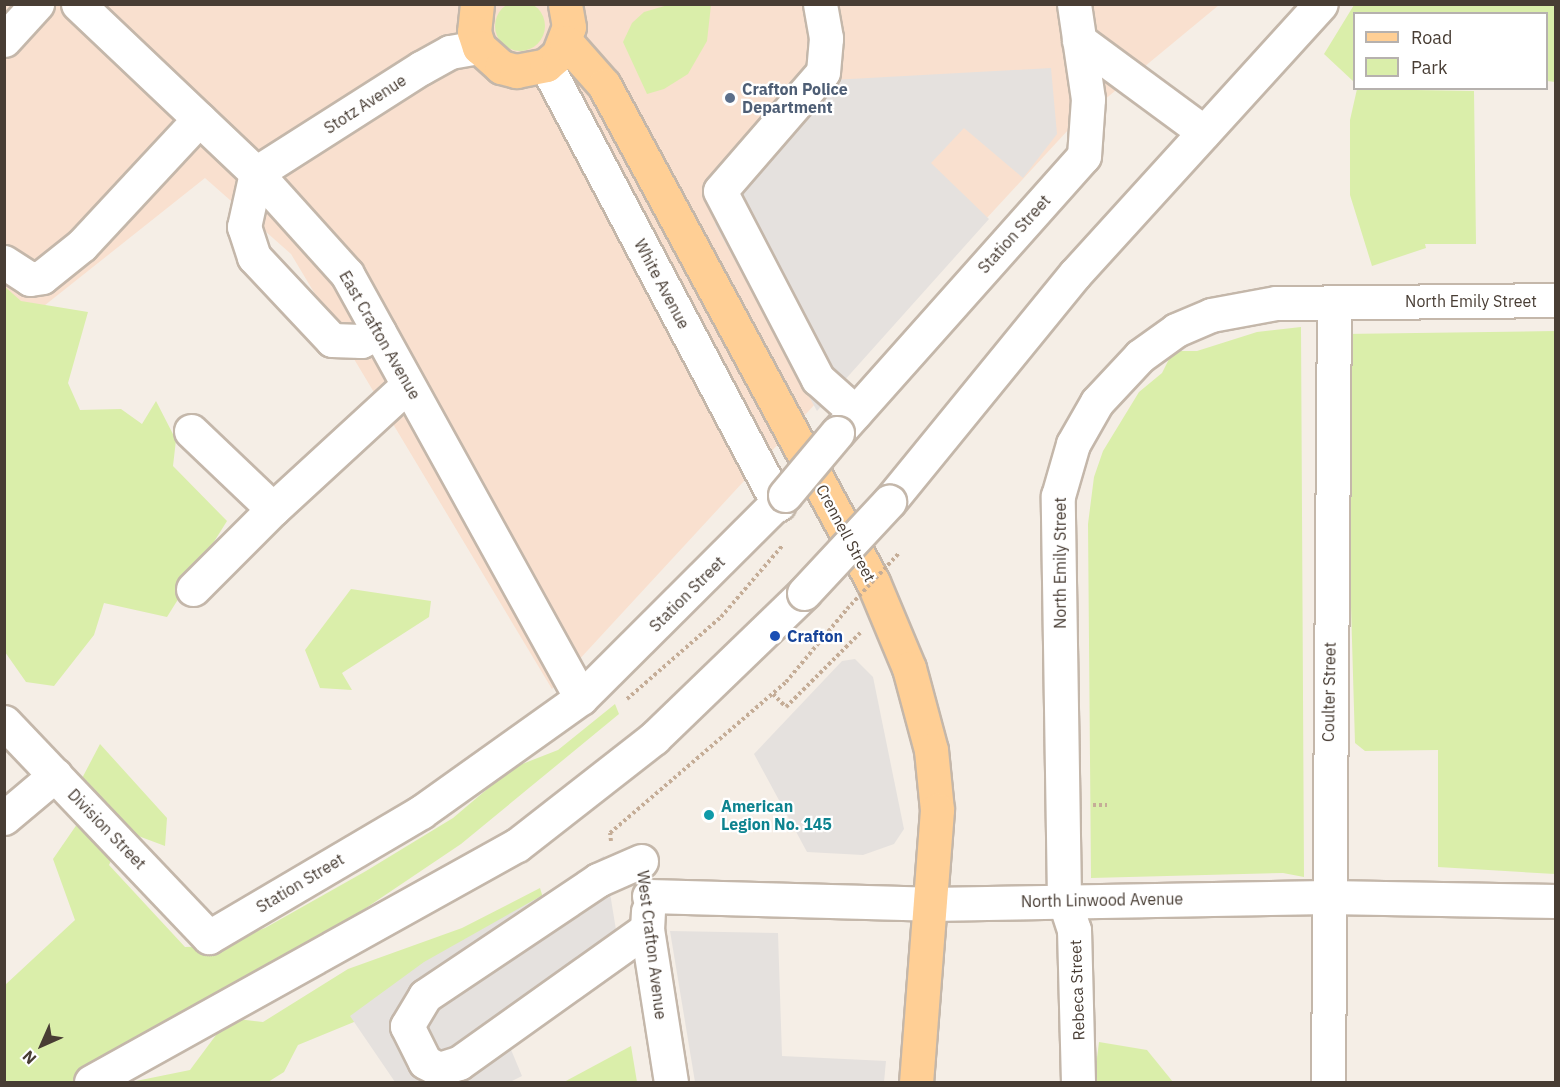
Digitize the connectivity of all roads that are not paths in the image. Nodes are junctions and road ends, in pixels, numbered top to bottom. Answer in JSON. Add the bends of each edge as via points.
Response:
{"nodes":[{"id":1,"x":37,"y":4,"type":"edge"},
{"id":2,"x":78,"y":4,"type":"edge"},
{"id":3,"x":477,"y":4,"type":"edge"},
{"id":4,"x":820,"y":4,"type":"edge"},
{"id":5,"x":1074,"y":4,"type":"edge"},
{"id":6,"x":1321,"y":4,"type":"edge"},
{"id":7,"x":566,"y":5,"type":"edge"},
{"id":8,"x":4,"y":40,"type":"edge"},
{"id":9,"x":1079,"y":40,"type":"junction"},
{"id":10,"x":479,"y":47,"type":"junction"},
{"id":11,"x":556,"y":54,"type":"junction"},
{"id":12,"x":199,"y":119,"type":"junction"},
{"id":13,"x":1204,"y":132,"type":"junction"},
{"id":14,"x":256,"y":173,"type":"junction"},
{"id":15,"x":4,"y":262,"type":"edge"},
{"id":16,"x":1556,"y":300,"type":"edge"},
{"id":17,"x":1334,"y":302,"type":"junction"},
{"id":18,"x":379,"y":332,"type":"junction"},
{"id":19,"x":408,"y":385,"type":"junction"},
{"id":20,"x":846,"y":423,"type":"junction"},
{"id":21,"x":191,"y":431,"type":"dead end"},
{"id":22,"x":781,"y":499,"type":"junction"},
{"id":23,"x":273,"y":509,"type":"junction"},
{"id":24,"x":193,"y":589,"type":"dead end"},
{"id":25,"x":581,"y":698,"type":"junction"},
{"id":26,"x":4,"y":722,"type":"edge"},
{"id":27,"x":55,"y":776,"type":"junction"},
{"id":28,"x":4,"y":818,"type":"edge"},
{"id":29,"x":648,"y":896,"type":"junction"},
{"id":30,"x":1327,"y":897,"type":"junction"},
{"id":31,"x":1064,"y":899,"type":"junction"},
{"id":32,"x":1556,"y":901,"type":"edge"},
{"id":33,"x":930,"y":904,"type":"junction"},
{"id":34,"x":647,"y":929,"type":"junction"},
{"id":35,"x":209,"y":937,"type":"joint"},
{"id":36,"x":91,"y":1083,"type":"edge"},
{"id":37,"x":671,"y":1083,"type":"edge"},
{"id":38,"x":916,"y":1083,"type":"edge"},
{"id":39,"x":1078,"y":1083,"type":"edge"},
{"id":40,"x":1328,"y":1083,"type":"edge"}],
"edges":[{"from":1,"to":8,"type":"street"},
{"from":2,"to":12,"type":"street","name":"East Crafton Avenue"},
{"from":3,"to":10,"type":"main road","via":[[474,32]]},
{"from":4,"to":20,"type":"street","via":[[826,38],[823,72],[720,191],[818,379]]},
{"from":5,"to":9,"type":"street"},
{"from":6,"to":13,"type":"street"},
{"from":7,"to":11,"type":"main road","via":[[570,27]]},
{"from":9,"to":13,"type":"street"},
{"from":9,"to":20,"type":"street","name":"Station Street","via":[[1088,99],[1084,156]]},
{"from":10,"to":11,"type":"main road","via":[[501,68],[532,70]]},
{"from":10,"to":14,"type":"street","name":"Stotz Avenue","via":[[450,52],[421,68]]},
{"from":11,"to":22,"type":"street","name":"White Avenue"},
{"from":11,"to":33,"type":"main road","name":"Crennell Street","via":[[604,85],[885,609],[911,676],[931,750],[937,810]]},
{"from":12,"to":14,"type":"street","name":"East Crafton Avenue"},
{"from":12,"to":15,"type":"street","via":[[90,237],[42,277],[30,279]]},
{"from":13,"to":36,"type":"street","bridge":true,"via":[[1075,274],[889,502],[804,593],[654,738],[517,845]]},
{"from":14,"to":18,"type":"street","name":"East Crafton Avenue","via":[[347,274]]},
{"from":14,"to":18,"type":"street","via":[[244,226],[254,257],[332,340],[361,341]]},
{"from":16,"to":17,"type":"street","name":"North Emily Street"},
{"from":17,"to":30,"type":"street","name":"Coulter Street"},
{"from":17,"to":31,"type":"street","name":"North Emily Street","via":[[1267,304],[1210,315],[1176,330],[1140,356],[1097,402],[1073,444],[1058,496]]},
{"from":18,"to":19,"type":"street","name":"East Crafton Avenue"},
{"from":19,"to":23,"type":"street"},
{"from":19,"to":25,"type":"street","name":"East Crafton Avenue"},
{"from":20,"to":22,"type":"street","name":"Station Street","bridge":true},
{"from":21,"to":23,"type":"street"},
{"from":22,"to":25,"type":"street","name":"Station Street"},
{"from":23,"to":24,"type":"street"},
{"from":25,"to":35,"type":"street","name":"Station Street","via":[[421,812]]},
{"from":26,"to":27,"type":"street","name":"Division Street"},
{"from":27,"to":28,"type":"street"},
{"from":27,"to":35,"type":"street","name":"Division Street"},
{"from":29,"to":33,"type":"street","name":"North Linwood Avenue"},
{"from":29,"to":34,"type":"street","name":"West Crafton Avenue"},
{"from":29,"to":34,"type":"street","name":"West Crafton Avenue","via":[[639,852],[425,996],[407,1026],[425,1062],[439,1069],[459,1063]]},
{"from":30,"to":31,"type":"street","name":"North Linwood Avenue"},
{"from":30,"to":32,"type":"street","name":"North Linwood Avenue"},
{"from":30,"to":40,"type":"street","name":"Coulter Street"},
{"from":31,"to":33,"type":"street","name":"North Linwood Avenue"},
{"from":31,"to":39,"type":"street","name":"Rebeca Street","via":[[1074,930]]},
{"from":33,"to":38,"type":"main road","name":"Crennell Street"},
{"from":34,"to":37,"type":"street","name":"West Crafton Avenue"}]}
